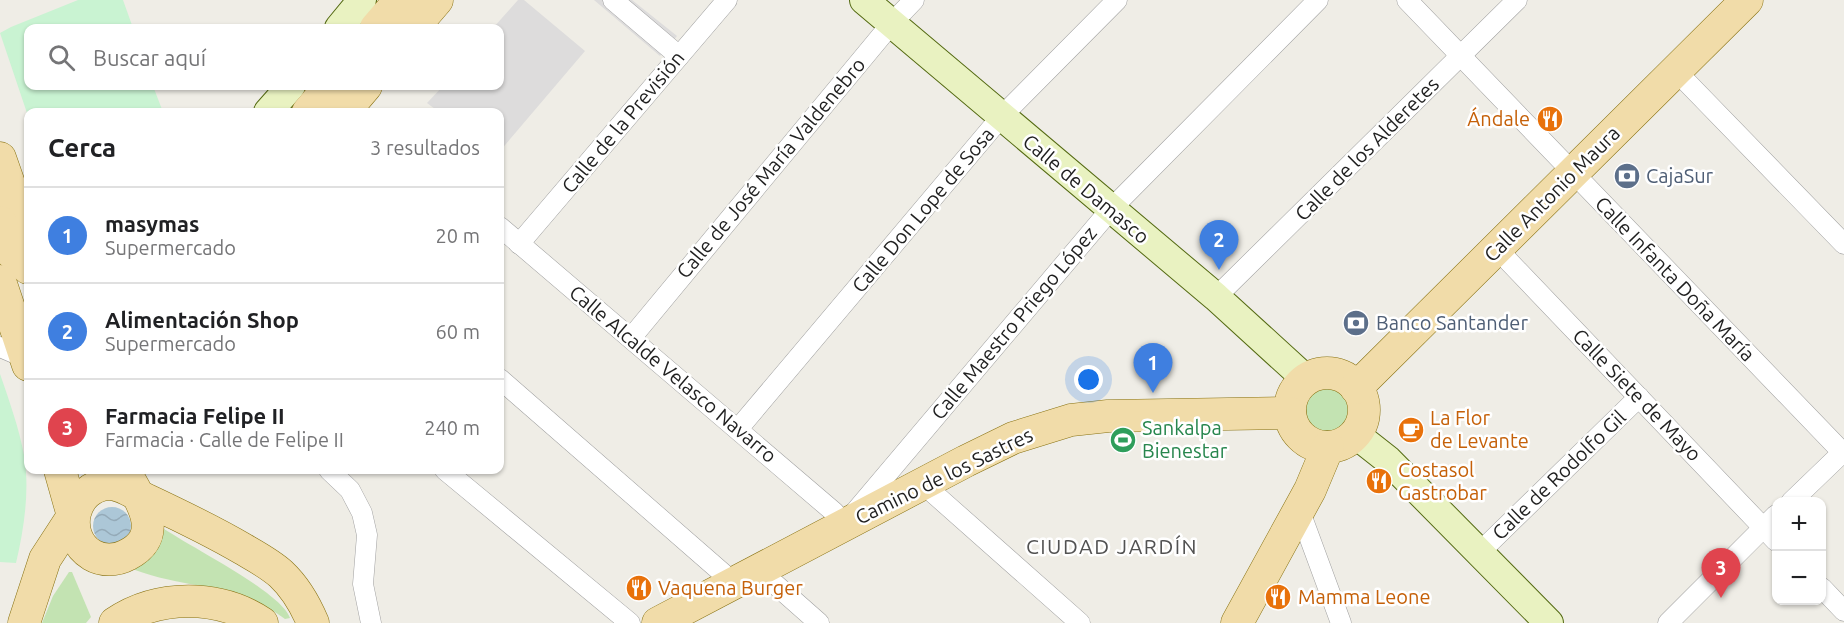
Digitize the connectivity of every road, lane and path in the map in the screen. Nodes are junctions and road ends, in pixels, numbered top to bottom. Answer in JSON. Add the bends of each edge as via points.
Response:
{"nodes":[{"id":1,"x":363,"y":0,"type":"edge"},
{"id":2,"x":400,"y":0,"type":"edge"},
{"id":3,"x":422,"y":0,"type":"edge"},
{"id":4,"x":437,"y":0,"type":"edge"},
{"id":5,"x":613,"y":0,"type":"edge"},
{"id":6,"x":727,"y":0,"type":"edge"},
{"id":7,"x":864,"y":0,"type":"edge"},
{"id":8,"x":914,"y":0,"type":"edge"},
{"id":9,"x":1117,"y":0,"type":"edge"},
{"id":10,"x":1318,"y":0,"type":"edge"},
{"id":11,"x":1407,"y":0,"type":"edge"},
{"id":12,"x":1517,"y":0,"type":"edge"},
{"id":13,"x":1747,"y":0,"type":"edge"},
{"id":14,"x":892,"y":23,"type":"junction"},
{"id":15,"x":342,"y":24,"type":"edge"},
{"id":16,"x":379,"y":24,"type":"edge"},
{"id":17,"x":402,"y":24,"type":"edge"},
{"id":18,"x":416,"y":24,"type":"edge"},
{"id":19,"x":680,"y":56,"type":"junction"},
{"id":20,"x":1460,"y":56,"type":"junction"},
{"id":21,"x":1676,"y":71,"type":"junction"},
{"id":22,"x":287,"y":90,"type":"edge"},
{"id":23,"x":351,"y":100,"type":"edge"},
{"id":24,"x":272,"y":108,"type":"edge"},
{"id":25,"x":322,"y":108,"type":"edge"},
{"id":26,"x":1001,"y":117,"type":"junction"},
{"id":27,"x":0,"y":158,"type":"edge"},
{"id":28,"x":1573,"y":173,"type":"junction"},
{"id":29,"x":1111,"y":209,"type":"junction"},
{"id":30,"x":0,"y":222,"type":"edge"},
{"id":31,"x":24,"y":227,"type":"edge"},
{"id":32,"x":504,"y":231,"type":"edge"},
{"id":33,"x":519,"y":244,"type":"junction"},
{"id":34,"x":1844,"y":244,"type":"edge"},
{"id":35,"x":1497,"y":249,"type":"junction"},
{"id":36,"x":24,"y":264,"type":"edge"},
{"id":37,"x":1216,"y":297,"type":"junction"},
{"id":38,"x":630,"y":338,"type":"junction"},
{"id":39,"x":1307,"y":380,"type":"junction"},
{"id":40,"x":504,"y":382,"type":"edge"},
{"id":41,"x":1356,"y":388,"type":"junction"},
{"id":42,"x":1639,"y":398,"type":"junction"},
{"id":43,"x":1290,"y":412,"type":"junction"},
{"id":44,"x":738,"y":429,"type":"junction"},
{"id":45,"x":1341,"y":440,"type":"junction"},
{"id":46,"x":1843,"y":452,"type":"edge"},
{"id":47,"x":54,"y":474,"type":"edge"},
{"id":48,"x":61,"y":474,"type":"edge"},
{"id":49,"x":334,"y":474,"type":"edge"},
{"id":50,"x":450,"y":474,"type":"edge"},
{"id":51,"x":131,"y":478,"type":"edge"},
{"id":52,"x":923,"y":484,"type":"junction"},
{"id":53,"x":1795,"y":497,"type":"edge"},
{"id":54,"x":1299,"y":509,"type":"junction"},
{"id":55,"x":73,"y":516,"type":"junction"},
{"id":56,"x":844,"y":525,"type":"junction"},
{"id":57,"x":1772,"y":528,"type":"edge"},
{"id":58,"x":1480,"y":552,"type":"junction"},
{"id":59,"x":45,"y":559,"type":"junction"},
{"id":60,"x":747,"y":577,"type":"junction"},
{"id":61,"x":1826,"y":593,"type":"edge"},
{"id":62,"x":1844,"y":611,"type":"edge"},
{"id":63,"x":24,"y":623,"type":"edge"},
{"id":64,"x":114,"y":623,"type":"edge"},
{"id":65,"x":262,"y":623,"type":"edge"},
{"id":66,"x":313,"y":623,"type":"edge"},
{"id":67,"x":371,"y":623,"type":"edge"},
{"id":68,"x":630,"y":623,"type":"edge"},
{"id":69,"x":658,"y":623,"type":"edge"},
{"id":70,"x":819,"y":623,"type":"edge"},
{"id":71,"x":1080,"y":623,"type":"edge"},
{"id":72,"x":1237,"y":623,"type":"edge"},
{"id":73,"x":1341,"y":623,"type":"edge"},
{"id":74,"x":1549,"y":623,"type":"edge"},
{"id":75,"x":1668,"y":623,"type":"edge"}],
"edges":[{"from":1,"to":15,"type":"street"},
{"from":2,"to":16,"type":"main road"},
{"from":3,"to":17,"type":"street"},
{"from":4,"to":18,"type":"main road"},
{"from":5,"to":19,"type":"street"},
{"from":6,"to":19,"type":"street","name":"Calle de la Previsión"},
{"from":7,"to":14,"type":"street","name":"Calle de Damasco"},
{"from":8,"to":14,"type":"street","name":"Calle de José María Valdenebro"},
{"from":9,"to":26,"type":"street","name":"Calle Don Lope de Sosa"},
{"from":10,"to":29,"type":"street","name":"Calle Maestro Priego López"},
{"from":11,"to":20,"type":"street","name":"Calle Infanta Doña María"},
{"from":12,"to":20,"type":"street","name":"Calle de los Alderetes"},
{"from":13,"to":21,"type":"main road","name":"Calle Antonio Maura"},
{"from":14,"to":26,"type":"street","name":"Calle de Damasco"},
{"from":14,"to":38,"type":"street","name":"Calle de José María Valdenebro"},
{"from":19,"to":33,"type":"street","name":"Calle de la Previsión"},
{"from":20,"to":28,"type":"street","name":"Calle Infanta Doña María"},
{"from":20,"to":37,"type":"street","name":"Calle de los Alderetes"},
{"from":21,"to":28,"type":"main road","name":"Calle Antonio Maura"},
{"from":21,"to":34,"type":"street"},
{"from":22,"to":24,"type":"street"},
{"from":23,"to":25,"type":"main road"},
{"from":26,"to":29,"type":"street","name":"Calle de Damasco"},
{"from":26,"to":44,"type":"street","name":"Calle Don Lope de Sosa"},
{"from":27,"to":31,"type":"main road"},
{"from":28,"to":35,"type":"main road","name":"Calle Antonio Maura"},
{"from":28,"to":46,"type":"street","name":"Calle Infanta Doña María"},
{"from":29,"to":37,"type":"street","name":"Calle de Damasco"},
{"from":29,"to":56,"type":"street","name":"Calle Maestro Priego López"},
{"from":30,"to":36,"type":"main road","via":[[11,252]]},
{"from":32,"to":33,"type":"street","name":"Calle Alcalde Velasco Navarro"},
{"from":33,"to":38,"type":"street","name":"Calle Alcalde Velasco Navarro"},
{"from":35,"to":41,"type":"main road","name":"Calle Antonio Maura"},
{"from":35,"to":42,"type":"street","name":"Calle Siete de Mayo"},
{"from":37,"to":39,"type":"street","name":"Calle de Damasco"},
{"from":38,"to":44,"type":"street","name":"Calle Alcalde Velasco Navarro"},
{"from":39,"to":41,"type":"main road","via":[[1322,374],[1337,375]]},
{"from":39,"to":43,"type":"main road","via":[[1294,394]]},
{"from":40,"to":60,"type":"street"},
{"from":41,"to":45,"type":"main road","via":[[1363,403],[1359,427]]},
{"from":42,"to":57,"type":"street","name":"Calle Siete de Mayo"},
{"from":42,"to":58,"type":"street","name":"Calle de Rodolfo Gil"},
{"from":43,"to":45,"type":"main road","via":[[1292,423],[1311,444]]},
{"from":43,"to":52,"type":"main road","name":"Camino de los Sastres","via":[[1071,420],[1013,438]]},
{"from":44,"to":56,"type":"street","name":"Calle Alcalde Velasco Navarro"},
{"from":45,"to":54,"type":"main road","via":[[1321,466]]},
{"from":45,"to":58,"type":"street","via":[[1388,460]]},
{"from":46,"to":53,"type":"street"},
{"from":47,"to":59,"type":"main road","via":[[54,507]]},
{"from":48,"to":55,"type":"main road"},
{"from":49,"to":67,"type":"street","via":[[350,490],[364,519],[367,535],[363,584]]},
{"from":50,"to":68,"type":"street"},
{"from":51,"to":55,"type":"main road","via":[[123,487],[107,484],[91,490],[79,501]]},
{"from":51,"to":55,"type":"main road","via":[[147,512],[147,530],[138,547],[122,558],[103,559],[86,551],[74,533]]},
{"from":51,"to":66,"type":"main road","via":[[187,518],[280,573],[306,604]]},
{"from":52,"to":56,"type":"main road","name":"Camino de los Sastres"},
{"from":52,"to":71,"type":"street"},
{"from":54,"to":72,"type":"main road"},
{"from":54,"to":73,"type":"street"},
{"from":55,"to":59,"type":"main road"},
{"from":56,"to":60,"type":"main road","name":"Camino de los Sastres"},
{"from":57,"to":75,"type":"street"},
{"from":58,"to":74,"type":"street"},
{"from":59,"to":63,"type":"main road"},
{"from":60,"to":69,"type":"main road","name":"Camino de los Sastres"},
{"from":60,"to":70,"type":"street"},
{"from":61,"to":62,"type":"street"},
{"from":64,"to":65,"type":"main road","via":[[152,606],[190,601],[227,606]]}]}
